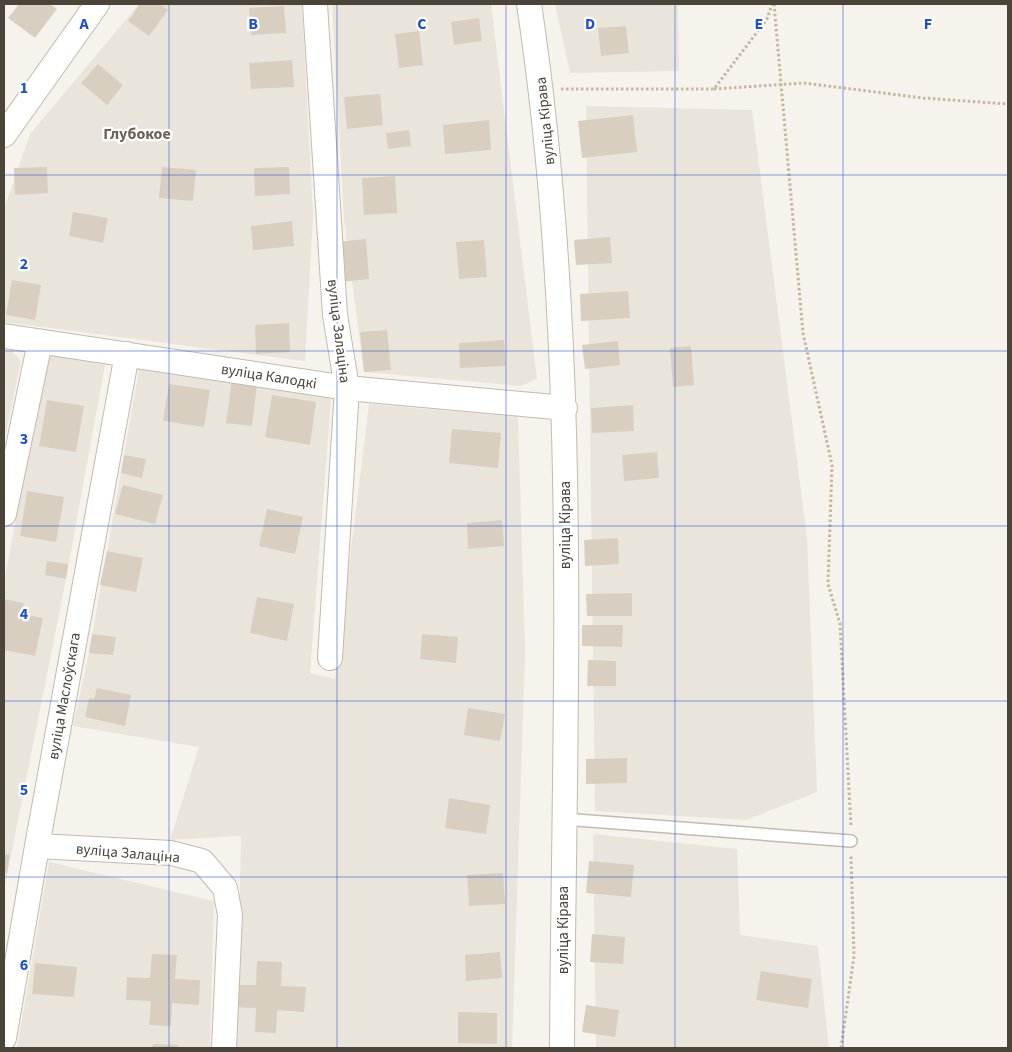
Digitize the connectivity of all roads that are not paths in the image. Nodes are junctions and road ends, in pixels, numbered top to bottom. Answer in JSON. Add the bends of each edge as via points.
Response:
{"nodes":[{"id":1,"x":96,"y":4,"type":"edge"},
{"id":2,"x":315,"y":4,"type":"edge"},
{"id":3,"x":529,"y":4,"type":"edge"},
{"id":4,"x":4,"y":135,"type":"edge"},
{"id":5,"x":4,"y":336,"type":"edge"},
{"id":6,"x":40,"y":342,"type":"junction"},
{"id":7,"x":127,"y":354,"type":"junction"},
{"id":8,"x":347,"y":388,"type":"junction"},
{"id":9,"x":565,"y":408,"type":"junction"},
{"id":10,"x":4,"y":514,"type":"edge"},
{"id":11,"x":330,"y":658,"type":"dead end"},
{"id":12,"x":563,"y":819,"type":"junction"},
{"id":13,"x":851,"y":840,"type":"road end"},
{"id":14,"x":37,"y":846,"type":"junction"},
{"id":15,"x":4,"y":1038,"type":"edge"},
{"id":16,"x":224,"y":1048,"type":"edge"},
{"id":17,"x":562,"y":1048,"type":"edge"}],
"edges":[{"from":1,"to":4,"type":"street"},
{"from":2,"to":8,"type":"street","name":"вуліца Залаціна","via":[[335,315]]},
{"from":3,"to":9,"type":"street","name":"вуліца Кірава","via":[[542,89],[552,200]]},
{"from":5,"to":6,"type":"street","name":"вуліца Калодкі"},
{"from":6,"to":7,"type":"street","name":"вуліца Калодкі"},
{"from":6,"to":10,"type":"street"},
{"from":7,"to":8,"type":"street","name":"вуліца Калодкі"},
{"from":7,"to":14,"type":"street","name":"вуліца Маслоўскага"},
{"from":8,"to":9,"type":"street","name":"вуліца Калодкі"},
{"from":8,"to":11,"type":"street","name":"вуліца Залаціна"},
{"from":9,"to":12,"type":"street","name":"вуліца Кірава"},
{"from":12,"to":13,"type":"lane"},
{"from":12,"to":17,"type":"street","name":"вуліца Кірава"},
{"from":14,"to":15,"type":"street","name":"вуліца Маслоўскага"},
{"from":14,"to":16,"type":"street","name":"вуліца Залаціна","via":[[171,853],[202,861],[225,888],[230,916]]}]}
